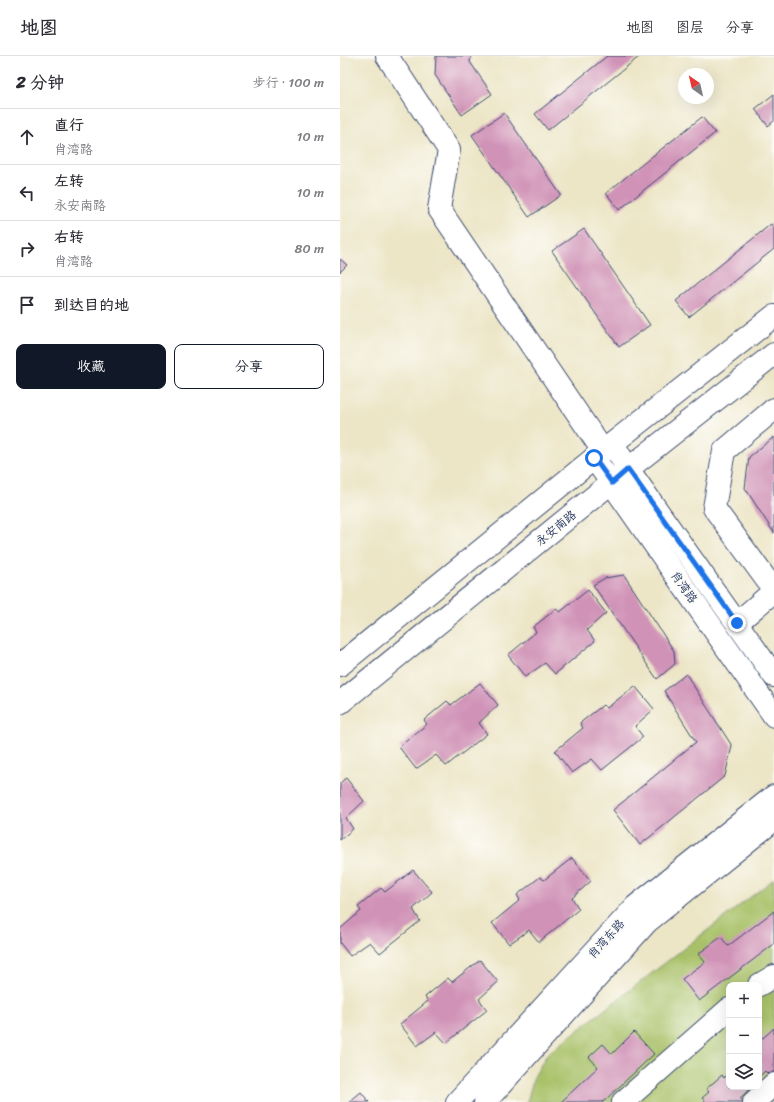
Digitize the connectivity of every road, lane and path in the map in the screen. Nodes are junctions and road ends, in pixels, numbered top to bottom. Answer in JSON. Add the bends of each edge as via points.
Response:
{"nodes":[{"id":1,"x":387,"y":56,"type":"edge"},
{"id":2,"x":774,"y":316,"type":"edge"},
{"id":3,"x":774,"y":354,"type":"edge"},
{"id":4,"x":774,"y":409,"type":"edge"},
{"id":5,"x":603,"y":451,"type":"junction"},
{"id":6,"x":628,"y":469,"type":"junction"},
{"id":7,"x":612,"y":483,"type":"junction"},
{"id":8,"x":774,"y":590,"type":"edge"},
{"id":9,"x":737,"y":623,"type":"junction"},
{"id":10,"x":340,"y":665,"type":"edge"},
{"id":11,"x":774,"y":676,"type":"edge"},
{"id":12,"x":340,"y":703,"type":"edge"},
{"id":13,"x":774,"y":716,"type":"edge"},
{"id":14,"x":774,"y":796,"type":"edge"},
{"id":15,"x":774,"y":820,"type":"edge"},
{"id":16,"x":774,"y":976,"type":"edge"},
{"id":17,"x":762,"y":983,"type":"edge"},
{"id":18,"x":726,"y":1012,"type":"edge"},
{"id":19,"x":774,"y":1084,"type":"edge"},
{"id":20,"x":457,"y":1102,"type":"edge"},
{"id":21,"x":485,"y":1102,"type":"edge"},
{"id":22,"x":624,"y":1102,"type":"edge"},
{"id":23,"x":754,"y":1102,"type":"edge"}],
"edges":[{"from":1,"to":5,"type":"street","via":[[449,150],[439,209]]},
{"from":2,"to":5,"type":"street"},
{"from":3,"to":6,"type":"street","name":"永安南路"},
{"from":4,"to":8,"type":"street","via":[[724,451],[714,508]]},
{"from":5,"to":6,"type":"street","name":"肖湾路"},
{"from":5,"to":7,"type":"street","name":"肖湾路"},
{"from":5,"to":10,"type":"street"},
{"from":6,"to":7,"type":"street","name":"永安南路"},
{"from":6,"to":9,"type":"street","name":"肖湾路"},
{"from":7,"to":12,"type":"street","name":"永安南路"},
{"from":7,"to":13,"type":"street","name":"肖湾路"},
{"from":8,"to":9,"type":"street"},
{"from":9,"to":11,"type":"street","name":"肖湾路"},
{"from":14,"to":20,"type":"street","name":"肖湾东路","via":[[636,906]]},
{"from":15,"to":21,"type":"street","name":"肖湾东路","via":[[647,922]]},
{"from":16,"to":17,"type":"street"},
{"from":18,"to":22,"type":"street"},
{"from":19,"to":23,"type":"street"}]}
